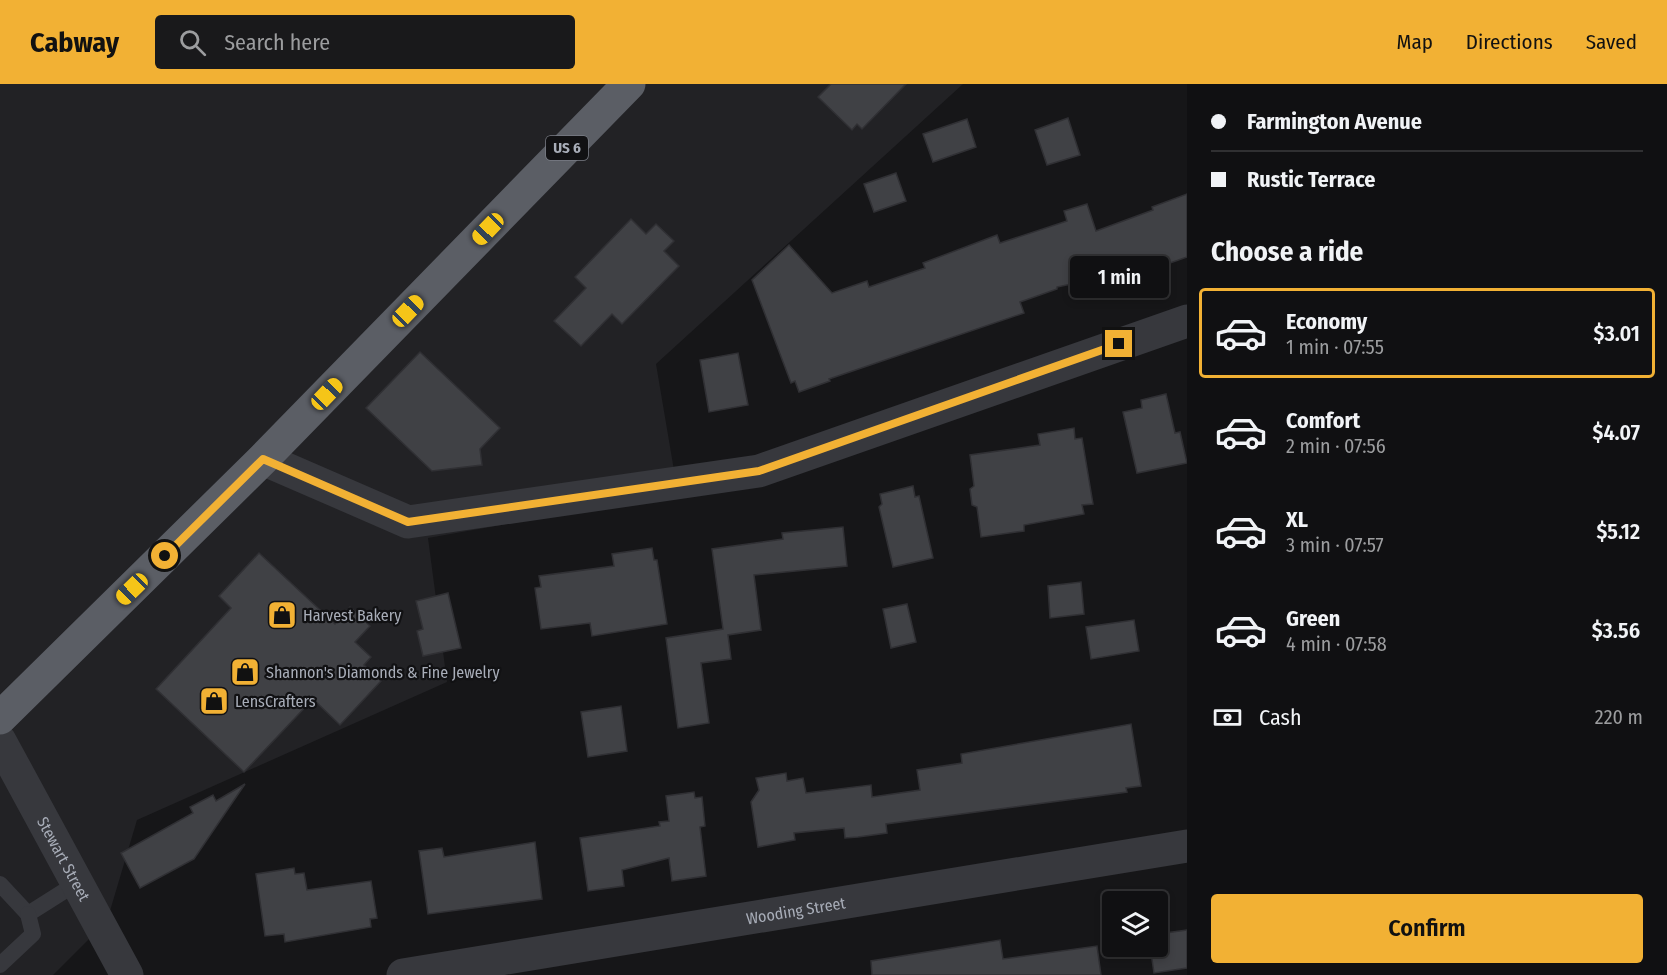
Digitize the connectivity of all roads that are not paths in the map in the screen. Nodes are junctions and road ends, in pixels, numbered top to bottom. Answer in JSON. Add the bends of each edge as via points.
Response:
{"nodes":[{"id":1,"x":629,"y":84,"type":"edge"},
{"id":2,"x":1187,"y":321,"type":"edge"},
{"id":3,"x":263,"y":459,"type":"junction"},
{"id":4,"x":0,"y":718,"type":"edge"},
{"id":5,"x":0,"y":741,"type":"edge"},
{"id":6,"x":1187,"y":846,"type":"edge"},
{"id":7,"x":77,"y":883,"type":"junction"},
{"id":8,"x":0,"y":884,"type":"edge"},
{"id":9,"x":28,"y":914,"type":"junction"},
{"id":10,"x":1,"y":962,"type":"edge"},
{"id":11,"x":127,"y":975,"type":"edge"},
{"id":12,"x":403,"y":975,"type":"edge"}],
"edges":[{"from":1,"to":3,"type":"highway","number":"US 6"},
{"from":2,"to":3,"type":"street","via":[[759,471],[408,522]]},
{"from":3,"to":4,"type":"highway","number":"US 6"},
{"from":5,"to":7,"type":"street","name":"Stewart Street"},
{"from":6,"to":12,"type":"street","name":"Wooding Street"},
{"from":7,"to":9,"type":"lane"},
{"from":7,"to":11,"type":"street","name":"Stewart Street"},
{"from":8,"to":9,"type":"lane"},
{"from":9,"to":10,"type":"lane","via":[[33,934]]}]}
